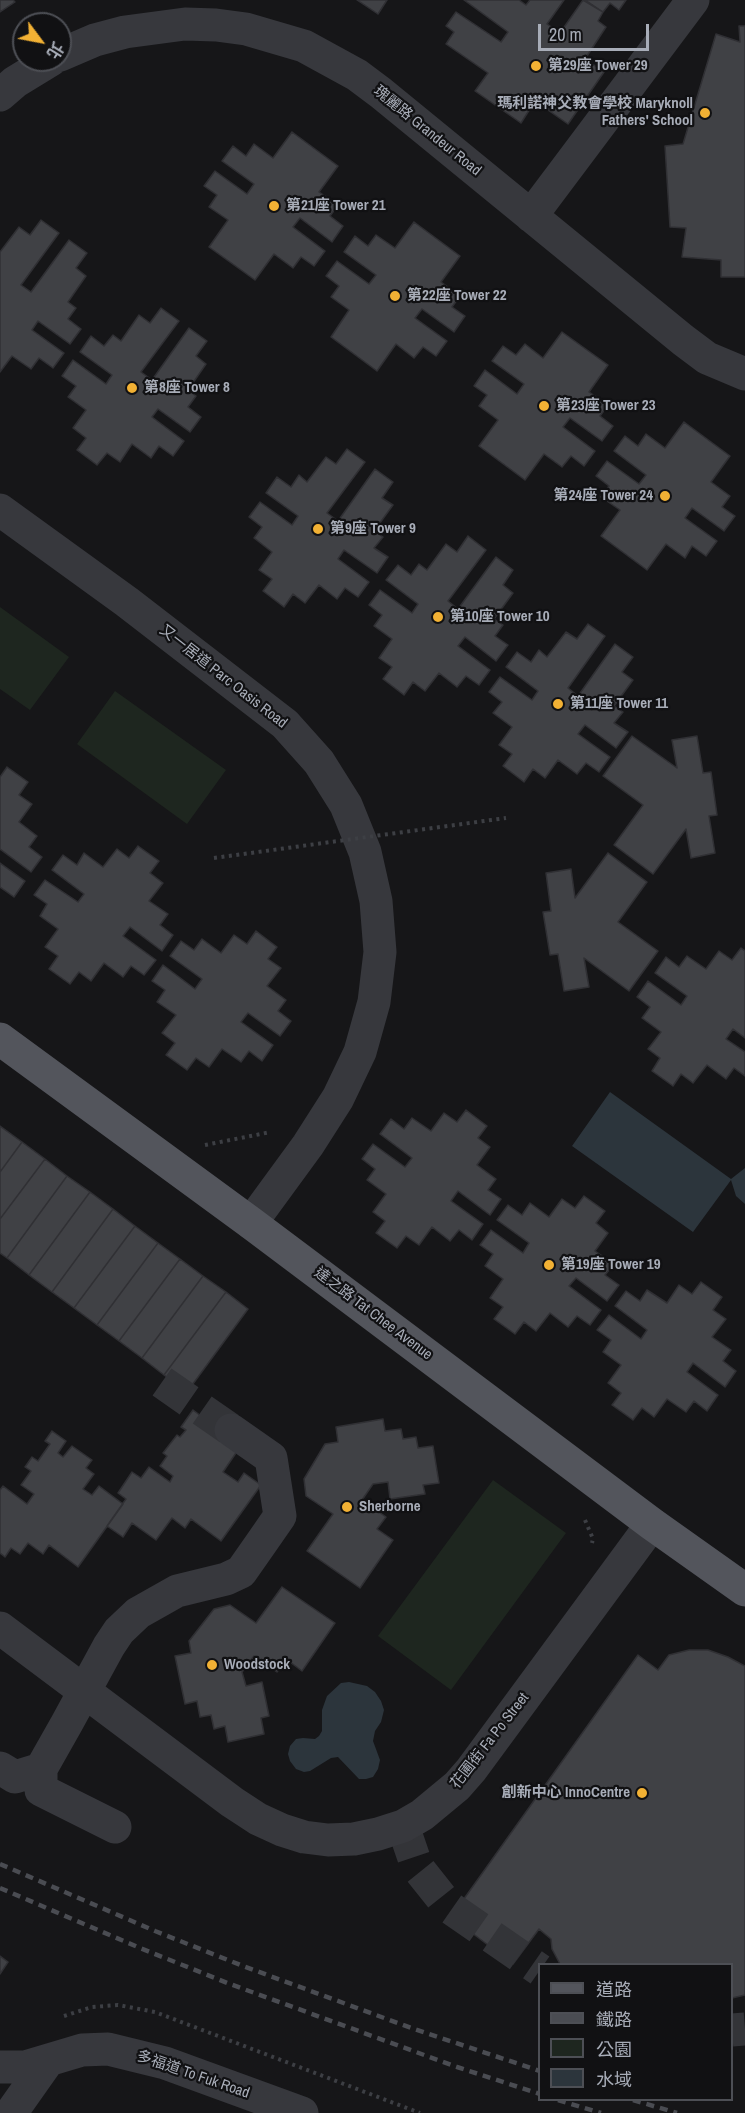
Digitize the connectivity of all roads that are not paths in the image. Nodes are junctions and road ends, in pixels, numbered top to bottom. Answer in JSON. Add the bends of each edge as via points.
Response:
{"nodes":[{"id":1,"x":693,"y":0,"type":"edge"},
{"id":2,"x":72,"y":50,"type":"edge"},
{"id":3,"x":31,"y":72,"type":"edge"},
{"id":4,"x":0,"y":95,"type":"edge"},
{"id":5,"x":531,"y":216,"type":"junction"},
{"id":6,"x":745,"y":374,"type":"edge"},
{"id":7,"x":0,"y":510,"type":"edge"},
{"id":8,"x":0,"y":1039,"type":"edge"},
{"id":9,"x":251,"y":1223,"type":"junction"},
{"id":10,"x":231,"y":1430,"type":"tunnel mouth"},
{"id":11,"x":652,"y":1524,"type":"junction"},
{"id":12,"x":745,"y":1590,"type":"edge"},
{"id":13,"x":0,"y":1628,"type":"edge"},
{"id":14,"x":84,"y":1691,"type":"junction"},
{"id":15,"x":0,"y":1768,"type":"edge"},
{"id":16,"x":40,"y":1769,"type":"junction"},
{"id":17,"x":115,"y":1827,"type":"dead end"},
{"id":18,"x":47,"y":2062,"type":"junction"},
{"id":19,"x":0,"y":2067,"type":"edge"},
{"id":20,"x":11,"y":2113,"type":"edge"},
{"id":21,"x":302,"y":2113,"type":"edge"}],
"edges":[{"from":1,"to":5,"type":"street"},
{"from":2,"to":5,"type":"street","name":"瑰麗路 Grandeur Road","via":[[125,32],[185,24],[246,29],[284,39],[357,75]]},
{"from":3,"to":4,"type":"street"},
{"from":5,"to":6,"type":"street","name":"瑰麗路 Grandeur Road","via":[[682,340],[707,358]]},
{"from":7,"to":9,"type":"street","name":"又一居道 Parc Oasis Road","via":[[285,724],[319,762],[346,805],[365,852],[376,901],[380,952],[374,1002],[360,1052],[338,1098]]},
{"from":8,"to":9,"type":"main road","name":"達之路 Tat Chee Avenue"},
{"from":9,"to":11,"type":"main road","name":"達之路 Tat Chee Avenue"},
{"from":10,"to":14,"type":"street","via":[[271,1458],[280,1516],[241,1572],[177,1591],[138,1613],[119,1631]]},
{"from":11,"to":12,"type":"main road","name":"達之路 Tat Chee Avenue"},
{"from":11,"to":14,"type":"street","name":"花圃街 Fa Po Street","via":[[464,1778],[422,1815],[378,1834],[328,1840],[304,1837],[258,1819]]},
{"from":13,"to":14,"type":"street","name":"花圃街 Fa Po Street"},
{"from":14,"to":16,"type":"street"},
{"from":15,"to":16,"type":"street","via":[[15,1777]]},
{"from":16,"to":17,"type":"street","via":[[41,1790]]},
{"from":18,"to":19,"type":"street","name":"多福道 To Fuk Road"},
{"from":18,"to":20,"type":"street"},
{"from":18,"to":21,"type":"street","name":"多福道 To Fuk Road","via":[[82,2050],[134,2054]]}]}
